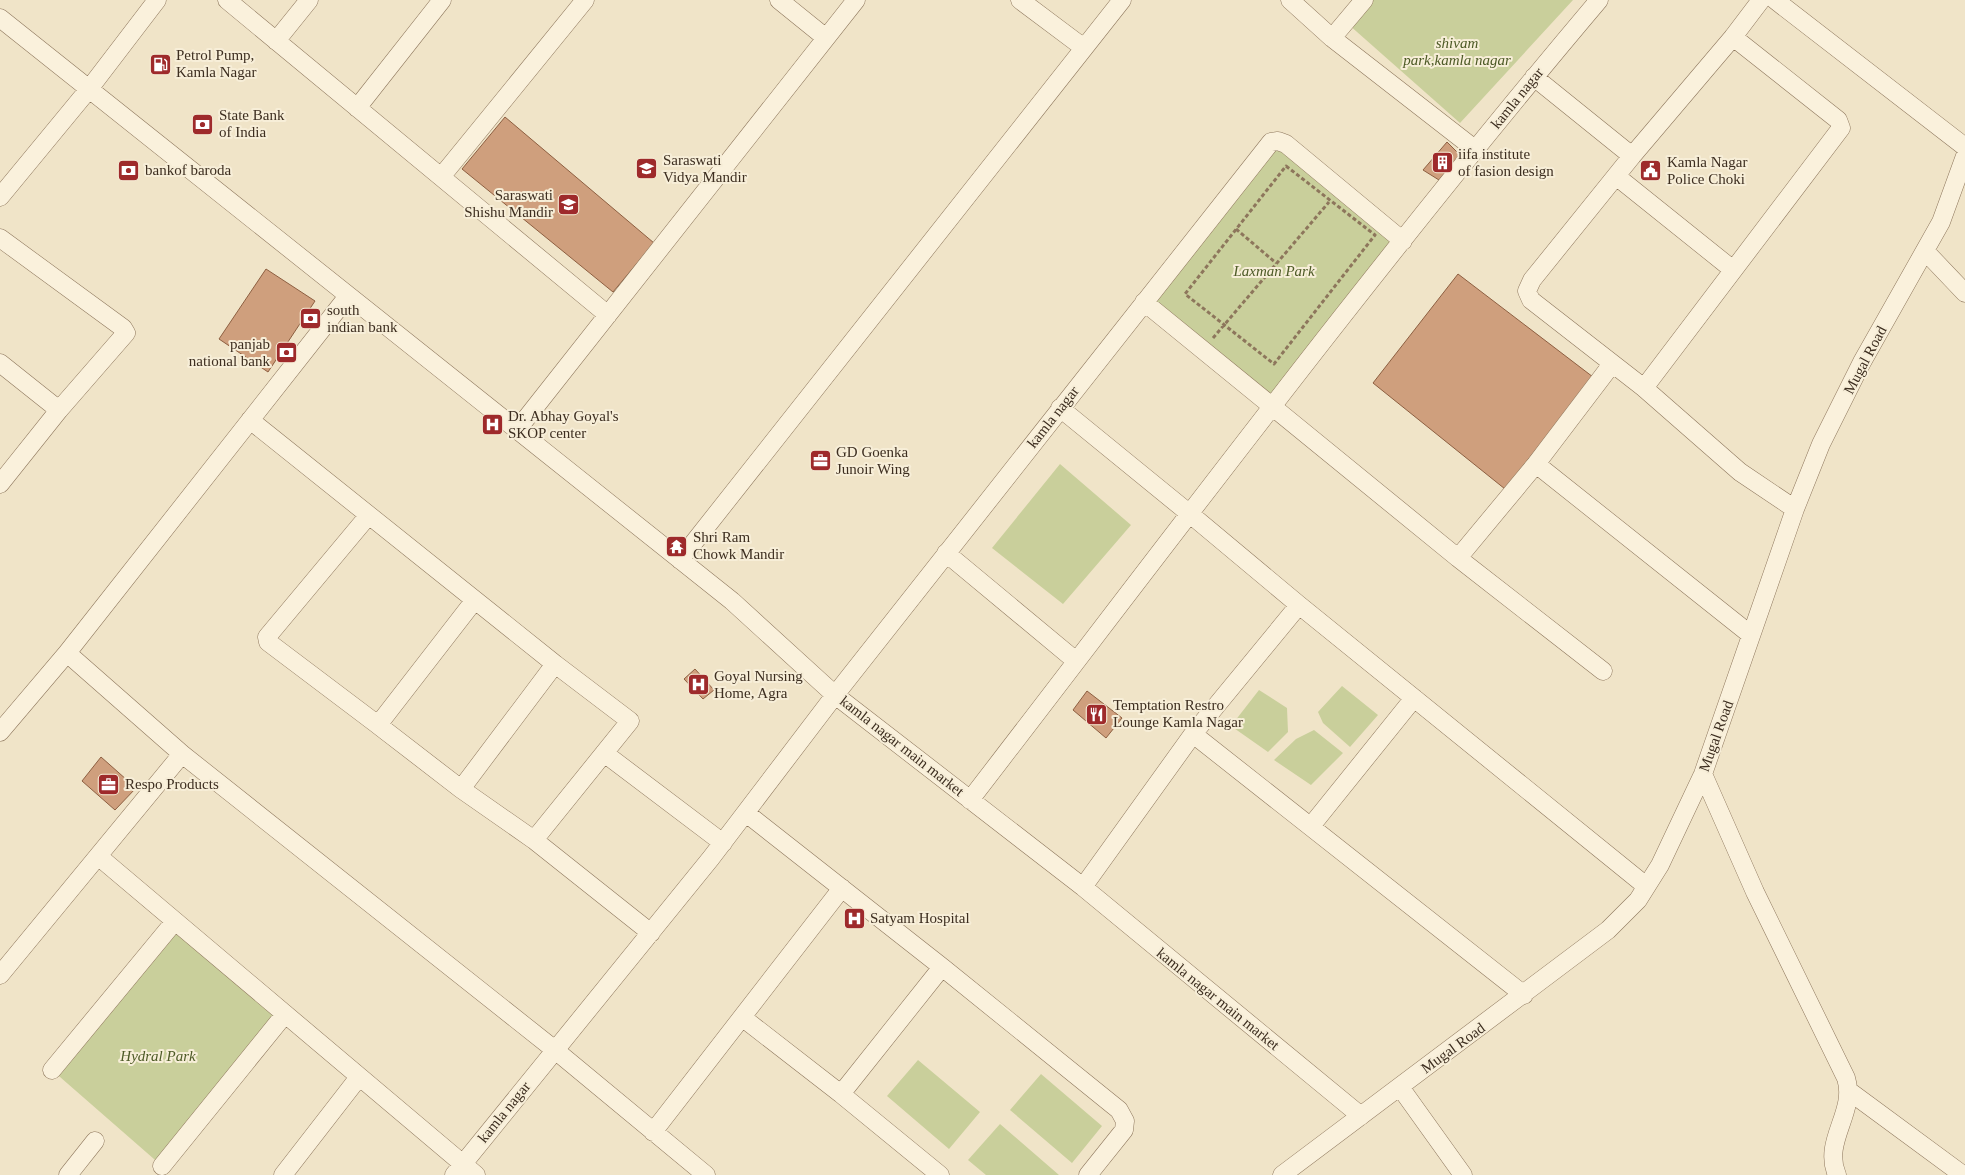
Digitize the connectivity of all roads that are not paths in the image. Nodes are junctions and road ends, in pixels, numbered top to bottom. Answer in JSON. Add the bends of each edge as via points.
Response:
{"nodes":[{"id":1,"x":157,"y":0,"type":"edge"},
{"id":2,"x":227,"y":0,"type":"edge"},
{"id":3,"x":309,"y":0,"type":"edge"},
{"id":4,"x":442,"y":0,"type":"edge"},
{"id":5,"x":585,"y":0,"type":"edge"},
{"id":6,"x":779,"y":0,"type":"edge"},
{"id":7,"x":856,"y":0,"type":"edge"},
{"id":8,"x":1020,"y":0,"type":"edge"},
{"id":9,"x":1122,"y":0,"type":"edge"},
{"id":10,"x":1290,"y":0,"type":"edge"},
{"id":11,"x":1364,"y":0,"type":"edge"},
{"id":12,"x":1599,"y":0,"type":"edge"},
{"id":13,"x":1761,"y":0,"type":"edge"},
{"id":14,"x":1775,"y":0,"type":"edge"},
{"id":15,"x":0,"y":18,"type":"edge"},
{"id":16,"x":826,"y":38,"type":"junction"},
{"id":17,"x":1332,"y":38,"type":"junction"},
{"id":18,"x":1733,"y":38,"type":"junction"},
{"id":19,"x":276,"y":40,"type":"junction"},
{"id":20,"x":1084,"y":48,"type":"junction"},
{"id":21,"x":1534,"y":78,"type":"junction"},
{"id":22,"x":89,"y":89,"type":"junction"},
{"id":23,"x":357,"y":108,"type":"junction"},
{"id":24,"x":1965,"y":147,"type":"edge"},
{"id":25,"x":1476,"y":150,"type":"junction"},
{"id":26,"x":1632,"y":156,"type":"junction"},
{"id":27,"x":1965,"y":156,"type":"edge"},
{"id":28,"x":1616,"y":176,"type":"junction"},
{"id":29,"x":441,"y":177,"type":"junction"},
{"id":30,"x":0,"y":197,"type":"edge"},
{"id":31,"x":0,"y":238,"type":"edge"},
{"id":32,"x":1403,"y":241,"type":"junction"},
{"id":33,"x":1926,"y":252,"type":"junction"},
{"id":34,"x":1732,"y":269,"type":"junction"},
{"id":35,"x":1965,"y":293,"type":"edge"},
{"id":36,"x":348,"y":296,"type":"junction"},
{"id":37,"x":1144,"y":302,"type":"junction"},
{"id":38,"x":608,"y":315,"type":"junction"},
{"id":39,"x":0,"y":363,"type":"edge"},
{"id":40,"x":1612,"y":364,"type":"junction"},
{"id":41,"x":1644,"y":388,"type":"junction"},
{"id":42,"x":1273,"y":406,"type":"junction"},
{"id":43,"x":1060,"y":408,"type":"junction"},
{"id":44,"x":59,"y":410,"type":"junction"},
{"id":45,"x":250,"y":420,"type":"junction"},
{"id":46,"x":517,"y":430,"type":"junction"},
{"id":47,"x":1536,"y":464,"type":"junction"},
{"id":48,"x":0,"y":484,"type":"edge"},
{"id":49,"x":1795,"y":509,"type":"junction"},
{"id":50,"x":1190,"y":514,"type":"junction"},
{"id":51,"x":368,"y":516,"type":"junction"},
{"id":52,"x":946,"y":554,"type":"junction"},
{"id":53,"x":1458,"y":558,"type":"junction"},
{"id":54,"x":680,"y":560,"type":"junction"},
{"id":55,"x":474,"y":601,"type":"junction"},
{"id":56,"x":1299,"y":605,"type":"junction"},
{"id":57,"x":1751,"y":635,"type":"junction"},
{"id":58,"x":67,"y":653,"type":"junction"},
{"id":59,"x":1076,"y":662,"type":"junction"},
{"id":60,"x":555,"y":664,"type":"junction"},
{"id":61,"x":1602,"y":671,"type":"dead end"},
{"id":62,"x":835,"y":695,"type":"junction"},
{"id":63,"x":1414,"y":698,"type":"junction"},
{"id":64,"x":378,"y":725,"type":"junction"},
{"id":65,"x":0,"y":732,"type":"edge"},
{"id":66,"x":1193,"y":734,"type":"junction"},
{"id":67,"x":604,"y":753,"type":"junction"},
{"id":68,"x":182,"y":754,"type":"junction"},
{"id":69,"x":1703,"y":774,"type":"junction"},
{"id":70,"x":461,"y":789,"type":"junction"},
{"id":71,"x":970,"y":800,"type":"junction"},
{"id":72,"x":746,"y":813,"type":"junction"},
{"id":73,"x":1311,"y":826,"type":"junction"},
{"id":74,"x":534,"y":840,"type":"junction"},
{"id":75,"x":723,"y":843,"type":"junction"},
{"id":76,"x":98,"y":856,"type":"junction"},
{"id":77,"x":1646,"y":886,"type":"junction"},
{"id":78,"x":1083,"y":887,"type":"junction"},
{"id":79,"x":842,"y":888,"type":"junction"},
{"id":80,"x":176,"y":921,"type":"junction"},
{"id":81,"x":651,"y":933,"type":"junction"},
{"id":82,"x":942,"y":967,"type":"junction"},
{"id":83,"x":0,"y":975,"type":"edge"},
{"id":84,"x":1524,"y":995,"type":"junction"},
{"id":85,"x":286,"y":1014,"type":"junction"},
{"id":86,"x":743,"y":1018,"type":"junction"},
{"id":87,"x":555,"y":1050,"type":"junction"},
{"id":88,"x":52,"y":1070,"type":"dead end"},
{"id":89,"x":359,"y":1077,"type":"junction"},
{"id":90,"x":1400,"y":1087,"type":"junction"},
{"id":91,"x":1850,"y":1091,"type":"junction"},
{"id":92,"x":841,"y":1094,"type":"junction"},
{"id":93,"x":1361,"y":1116,"type":"junction"},
{"id":94,"x":654,"y":1132,"type":"junction"},
{"id":95,"x":95,"y":1141,"type":"dead end"},
{"id":96,"x":162,"y":1166,"type":"dead end"},
{"id":97,"x":464,"y":1171,"type":"edge"},
{"id":98,"x":68,"y":1175,"type":"edge"},
{"id":99,"x":283,"y":1175,"type":"edge"},
{"id":100,"x":706,"y":1175,"type":"edge"},
{"id":101,"x":940,"y":1175,"type":"edge"},
{"id":102,"x":1088,"y":1175,"type":"edge"},
{"id":103,"x":1282,"y":1175,"type":"edge"},
{"id":104,"x":1463,"y":1175,"type":"edge"},
{"id":105,"x":1837,"y":1175,"type":"edge"},
{"id":106,"x":1963,"y":1175,"type":"edge"}],
"edges":[{"from":1,"to":22,"type":"street"},
{"from":2,"to":19,"type":"street"},
{"from":3,"to":19,"type":"street"},
{"from":4,"to":23,"type":"street"},
{"from":5,"to":29,"type":"street"},
{"from":6,"to":16,"type":"street"},
{"from":7,"to":16,"type":"street"},
{"from":8,"to":20,"type":"street"},
{"from":9,"to":20,"type":"street"},
{"from":10,"to":17,"type":"street","name":"kamla nagar"},
{"from":11,"to":17,"type":"street"},
{"from":12,"to":21,"type":"street","name":"kamla nagar"},
{"from":13,"to":18,"type":"street"},
{"from":14,"to":24,"type":"street"},
{"from":15,"to":22,"type":"street","name":"kamla nagar main market"},
{"from":16,"to":38,"type":"street"},
{"from":17,"to":25,"type":"street","name":"kamla nagar"},
{"from":18,"to":26,"type":"street"},
{"from":18,"to":34,"type":"street","via":[[1842,126]]},
{"from":19,"to":23,"type":"street"},
{"from":20,"to":54,"type":"street"},
{"from":21,"to":25,"type":"street","name":"kamla nagar"},
{"from":21,"to":26,"type":"street"},
{"from":22,"to":30,"type":"street"},
{"from":22,"to":36,"type":"street","name":"kamla nagar main market"},
{"from":23,"to":29,"type":"street"},
{"from":25,"to":32,"type":"street"},
{"from":26,"to":28,"type":"street"},
{"from":27,"to":33,"type":"street","name":"Mugal Road","via":[[1941,222]]},
{"from":28,"to":34,"type":"street"},
{"from":28,"to":40,"type":"street","via":[[1532,280],[1527,291],[1531,300]]},
{"from":29,"to":38,"type":"street"},
{"from":31,"to":44,"type":"street","via":[[126,333]]},
{"from":32,"to":37,"type":"street","name":"kamla nagar","via":[[1286,144],[1274,141]]},
{"from":32,"to":42,"type":"street"},
{"from":33,"to":35,"type":"street"},
{"from":33,"to":49,"type":"street","name":"Mugal Road","via":[[1862,362]]},
{"from":34,"to":41,"type":"street"},
{"from":36,"to":45,"type":"street"},
{"from":36,"to":46,"type":"street","name":"kamla nagar main market"},
{"from":37,"to":42,"type":"street"},
{"from":37,"to":43,"type":"street","name":"kamla nagar"},
{"from":38,"to":46,"type":"street"},
{"from":39,"to":44,"type":"street"},
{"from":40,"to":41,"type":"street"},
{"from":40,"to":47,"type":"street"},
{"from":41,"to":49,"type":"street","via":[[1740,472]]},
{"from":42,"to":50,"type":"street"},
{"from":42,"to":53,"type":"street"},
{"from":43,"to":50,"type":"street"},
{"from":43,"to":52,"type":"street","name":"kamla nagar"},
{"from":44,"to":48,"type":"street"},
{"from":45,"to":51,"type":"street"},
{"from":45,"to":58,"type":"street"},
{"from":46,"to":54,"type":"street","name":"kamla nagar main market"},
{"from":47,"to":53,"type":"street"},
{"from":47,"to":57,"type":"street"},
{"from":49,"to":57,"type":"street","name":"Mugal Road"},
{"from":50,"to":56,"type":"street"},
{"from":50,"to":59,"type":"street"},
{"from":51,"to":55,"type":"street"},
{"from":51,"to":64,"type":"street","via":[[266,640]]},
{"from":52,"to":59,"type":"street"},
{"from":52,"to":62,"type":"street","name":"kamla nagar"},
{"from":53,"to":61,"type":"street"},
{"from":54,"to":62,"type":"street","name":"kamla nagar main market","via":[[732,601]]},
{"from":55,"to":60,"type":"street"},
{"from":55,"to":64,"type":"street"},
{"from":56,"to":63,"type":"street"},
{"from":56,"to":66,"type":"street"},
{"from":57,"to":69,"type":"street","name":"Mugal Road"},
{"from":58,"to":65,"type":"street"},
{"from":58,"to":68,"type":"street"},
{"from":59,"to":71,"type":"street"},
{"from":60,"to":67,"type":"street","via":[[630,721]]},
{"from":60,"to":70,"type":"street"},
{"from":62,"to":71,"type":"street","name":"kamla nagar main market"},
{"from":62,"to":72,"type":"street","name":"kamla nagar"},
{"from":63,"to":73,"type":"street"},
{"from":63,"to":77,"type":"street"},
{"from":64,"to":70,"type":"street"},
{"from":66,"to":73,"type":"street"},
{"from":66,"to":78,"type":"street"},
{"from":67,"to":74,"type":"street"},
{"from":67,"to":75,"type":"street"},
{"from":68,"to":76,"type":"street"},
{"from":68,"to":87,"type":"street"},
{"from":69,"to":77,"type":"street","name":"Mugal Road","via":[[1660,865]]},
{"from":69,"to":91,"type":"street"},
{"from":70,"to":74,"type":"street"},
{"from":71,"to":78,"type":"street","name":"kamla nagar main market"},
{"from":72,"to":75,"type":"street","name":"kamla nagar"},
{"from":72,"to":79,"type":"street"},
{"from":73,"to":84,"type":"street"},
{"from":74,"to":81,"type":"street"},
{"from":75,"to":81,"type":"street","name":"kamla nagar"},
{"from":76,"to":80,"type":"street"},
{"from":76,"to":83,"type":"street"},
{"from":77,"to":84,"type":"street","name":"Mugal Road","via":[[1638,900],[1608,930]]},
{"from":78,"to":93,"type":"street","name":"kamla nagar main market"},
{"from":79,"to":82,"type":"street"},
{"from":79,"to":86,"type":"street"},
{"from":80,"to":85,"type":"street"},
{"from":80,"to":88,"type":"street"},
{"from":81,"to":87,"type":"street","name":"kamla nagar"},
{"from":82,"to":92,"type":"street"},
{"from":82,"to":102,"type":"street","via":[[1122,1114],[1124,1130]]},
{"from":84,"to":90,"type":"street","name":"Mugal Road"},
{"from":85,"to":89,"type":"street"},
{"from":85,"to":96,"type":"street"},
{"from":86,"to":92,"type":"street"},
{"from":86,"to":94,"type":"street"},
{"from":87,"to":94,"type":"street"},
{"from":87,"to":97,"type":"street","name":"kamla nagar"},
{"from":89,"to":97,"type":"street"},
{"from":89,"to":99,"type":"street"},
{"from":90,"to":93,"type":"street","name":"Mugal Road"},
{"from":90,"to":104,"type":"street"},
{"from":91,"to":105,"type":"street","via":[[1832,1148]]},
{"from":91,"to":106,"type":"street"},
{"from":92,"to":101,"type":"street"},
{"from":93,"to":103,"type":"street","name":"Mugal Road"},
{"from":94,"to":100,"type":"street"},
{"from":95,"to":98,"type":"street"}]}
